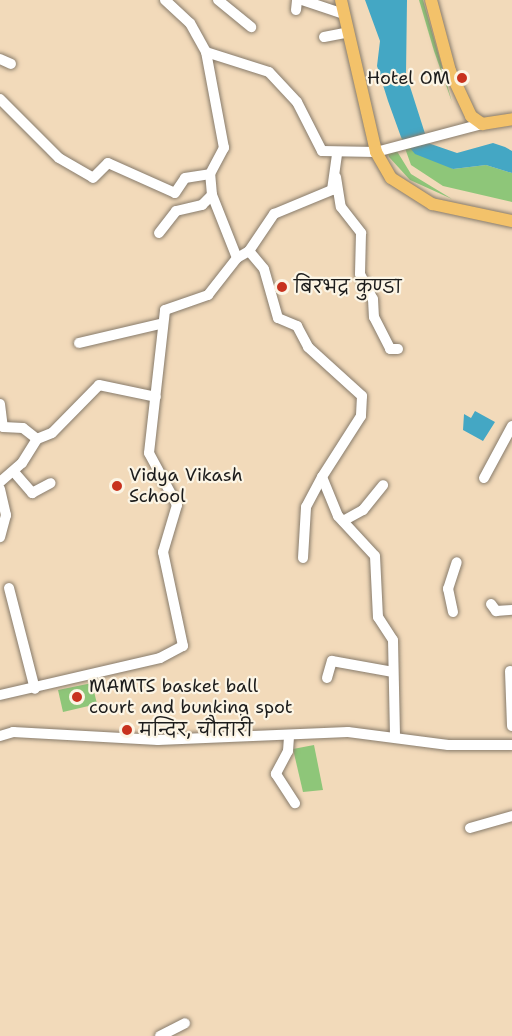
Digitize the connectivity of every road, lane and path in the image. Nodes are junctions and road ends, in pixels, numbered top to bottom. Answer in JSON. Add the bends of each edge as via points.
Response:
{"nodes":[{"id":1,"x":165,"y":0,"type":"edge"},
{"id":2,"x":218,"y":0,"type":"edge"},
{"id":3,"x":302,"y":0,"type":"edge"},
{"id":4,"x":340,"y":0,"type":"edge"},
{"id":5,"x":431,"y":0,"type":"edge"},
{"id":6,"x":344,"y":14,"type":"junction"},
{"id":7,"x":251,"y":27,"type":"dead end"},
{"id":8,"x":349,"y":32,"type":"junction"},
{"id":9,"x":324,"y":37,"type":"dead end"},
{"id":10,"x":206,"y":52,"type":"junction"},
{"id":11,"x":0,"y":59,"type":"edge"},
{"id":12,"x":12,"y":64,"type":"dead end"},
{"id":13,"x":0,"y":99,"type":"edge"},
{"id":14,"x":512,"y":111,"type":"edge"},
{"id":15,"x":512,"y":119,"type":"edge"},
{"id":16,"x":495,"y":121,"type":"junction"},
{"id":17,"x":483,"y":124,"type":"junction"},
{"id":18,"x":381,"y":149,"type":"junction"},
{"id":19,"x":337,"y":154,"type":"junction"},
{"id":20,"x":210,"y":174,"type":"junction"},
{"id":21,"x":336,"y":177,"type":"junction"},
{"id":22,"x":212,"y":195,"type":"junction"},
{"id":23,"x":512,"y":221,"type":"edge"},
{"id":24,"x":159,"y":233,"type":"dead end"},
{"id":25,"x":249,"y":251,"type":"junction"},
{"id":26,"x":237,"y":258,"type":"junction"},
{"id":27,"x":160,"y":324,"type":"junction"},
{"id":28,"x":78,"y":343,"type":"dead end"},
{"id":29,"x":398,"y":349,"type":"dead end"},
{"id":30,"x":156,"y":397,"type":"junction"},
{"id":31,"x":0,"y":404,"type":"edge"},
{"id":32,"x":512,"y":426,"type":"edge"},
{"id":33,"x":37,"y":439,"type":"junction"},
{"id":34,"x":14,"y":472,"type":"junction"},
{"id":35,"x":322,"y":477,"type":"junction"},
{"id":36,"x":484,"y":478,"type":"dead end"},
{"id":37,"x":0,"y":482,"type":"edge"},
{"id":38,"x":51,"y":483,"type":"dead end"},
{"id":39,"x":383,"y":485,"type":"dead end"},
{"id":40,"x":0,"y":489,"type":"edge"},
{"id":41,"x":343,"y":522,"type":"junction"},
{"id":42,"x":0,"y":537,"type":"edge"},
{"id":43,"x":303,"y":558,"type":"dead end"},
{"id":44,"x":457,"y":562,"type":"dead end"},
{"id":45,"x":9,"y":588,"type":"dead end"},
{"id":46,"x":491,"y":604,"type":"dead end"},
{"id":47,"x":512,"y":610,"type":"edge"},
{"id":48,"x":453,"y":612,"type":"dead end"},
{"id":49,"x":510,"y":671,"type":"dead end"},
{"id":50,"x":393,"y":672,"type":"junction"},
{"id":51,"x":327,"y":678,"type":"dead end"},
{"id":52,"x":35,"y":689,"type":"junction"},
{"id":53,"x":0,"y":695,"type":"edge"},
{"id":54,"x":512,"y":726,"type":"edge"},
{"id":55,"x":395,"y":735,"type":"junction"},
{"id":56,"x":0,"y":736,"type":"edge"},
{"id":57,"x":289,"y":737,"type":"junction"},
{"id":58,"x":512,"y":745,"type":"edge"},
{"id":59,"x":295,"y":803,"type":"dead end"},
{"id":60,"x":512,"y":816,"type":"edge"},
{"id":61,"x":470,"y":828,"type":"dead end"},
{"id":62,"x":185,"y":1023,"type":"dead end"},
{"id":63,"x":160,"y":1036,"type":"edge"}],
"edges":[{"from":1,"to":10,"type":"street","via":[[190,23]]},
{"from":2,"to":7,"type":"street"},
{"from":3,"to":6,"type":"street"},
{"from":4,"to":6,"type":"main road"},
{"from":5,"to":17,"type":"main road","via":[[458,92]]},
{"from":6,"to":8,"type":"main road"},
{"from":8,"to":9,"type":"street"},
{"from":8,"to":18,"type":"main road"},
{"from":10,"to":19,"type":"street","via":[[270,72],[297,102],[322,151]]},
{"from":10,"to":20,"type":"street","via":[[224,148]]},
{"from":11,"to":12,"type":"street"},
{"from":13,"to":20,"type":"street","via":[[59,158],[93,178],[108,163],[175,193],[185,178]]},
{"from":14,"to":16,"type":"main road"},
{"from":15,"to":16,"type":"main road"},
{"from":16,"to":17,"type":"main road"},
{"from":17,"to":18,"type":"street"},
{"from":18,"to":19,"type":"street"},
{"from":18,"to":23,"type":"main road","via":[[400,186],[458,211]]},
{"from":19,"to":21,"type":"street"},
{"from":20,"to":22,"type":"street"},
{"from":21,"to":25,"type":"street","via":[[326,196],[265,221]]},
{"from":21,"to":29,"type":"street","via":[[341,207],[361,233],[360,274],[373,299],[374,317],[390,349]]},
{"from":22,"to":24,"type":"street","via":[[202,205],[176,211]]},
{"from":22,"to":26,"type":"street"},
{"from":25,"to":26,"type":"street"},
{"from":25,"to":35,"type":"street","via":[[264,269],[278,318],[297,326],[308,346],[362,396],[361,416]]},
{"from":26,"to":27,"type":"street","via":[[208,295],[165,310]]},
{"from":27,"to":28,"type":"street"},
{"from":27,"to":30,"type":"street"},
{"from":30,"to":33,"type":"street","via":[[99,385],[52,433]]},
{"from":30,"to":52,"type":"street","via":[[149,453],[177,505],[163,552],[183,646],[160,658]]},
{"from":31,"to":33,"type":"street","via":[[3,427],[23,428]]},
{"from":32,"to":36,"type":"street"},
{"from":33,"to":34,"type":"street"},
{"from":34,"to":37,"type":"street"},
{"from":34,"to":38,"type":"street","via":[[32,493]]},
{"from":35,"to":41,"type":"street"},
{"from":35,"to":43,"type":"street","via":[[306,507]]},
{"from":39,"to":41,"type":"street","via":[[358,515]]},
{"from":40,"to":42,"type":"street","via":[[6,515]]},
{"from":41,"to":50,"type":"street","via":[[375,556],[375,601],[393,640]]},
{"from":44,"to":48,"type":"street","via":[[448,589]]},
{"from":45,"to":52,"type":"street"},
{"from":46,"to":47,"type":"street","via":[[496,611]]},
{"from":49,"to":54,"type":"street"},
{"from":50,"to":51,"type":"street","via":[[332,661]]},
{"from":50,"to":55,"type":"street"},
{"from":52,"to":53,"type":"street"},
{"from":55,"to":57,"type":"street"},
{"from":55,"to":58,"type":"street","via":[[436,744]]},
{"from":56,"to":57,"type":"street","via":[[13,732],[158,740]]},
{"from":57,"to":59,"type":"street","via":[[288,751],[276,774]]},
{"from":60,"to":61,"type":"street"},
{"from":62,"to":63,"type":"street"}]}
